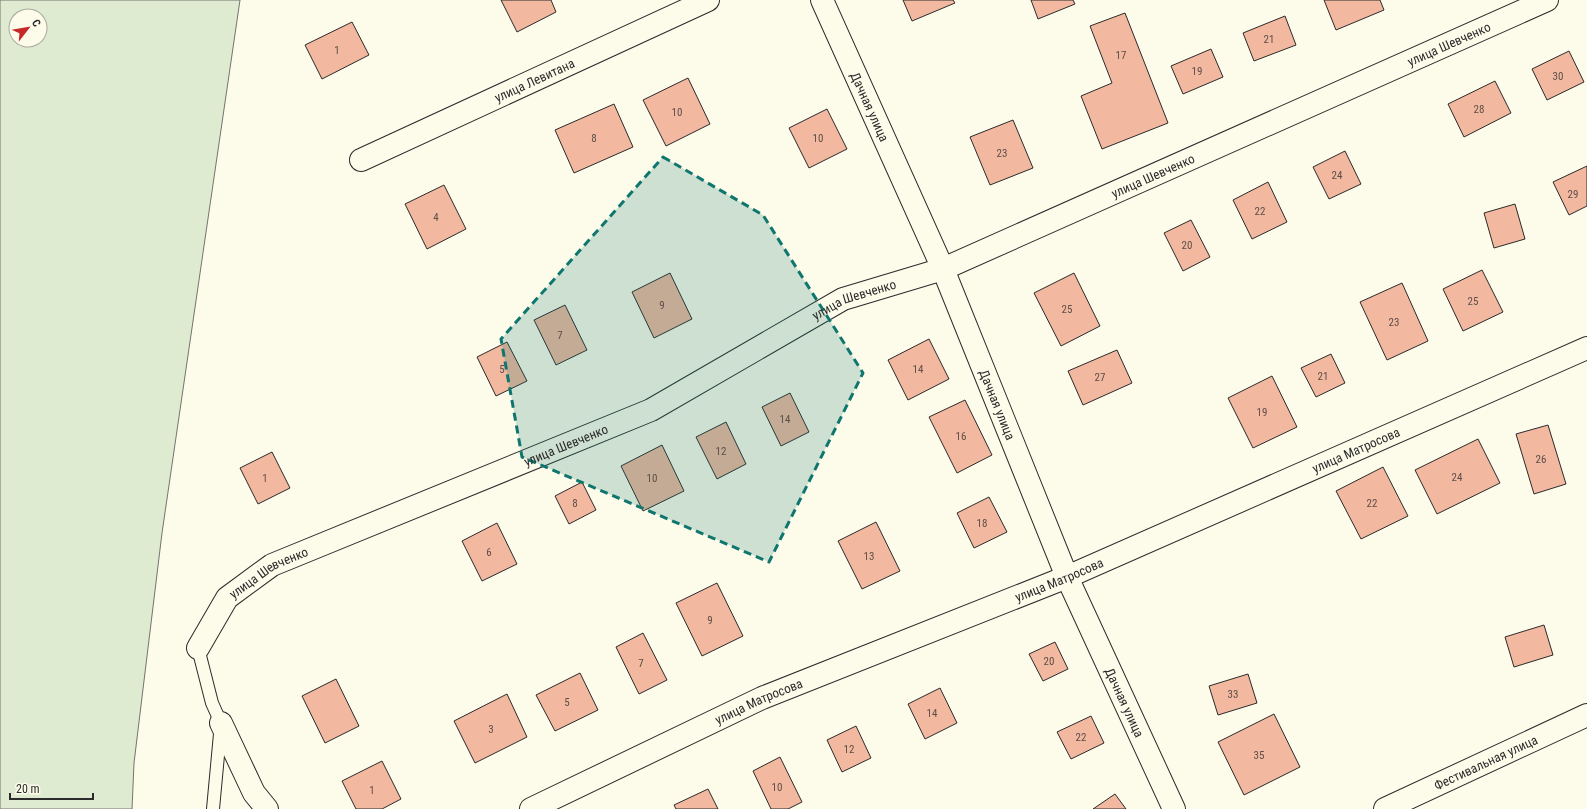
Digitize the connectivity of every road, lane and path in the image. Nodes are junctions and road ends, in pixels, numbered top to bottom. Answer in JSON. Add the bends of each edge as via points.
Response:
{"nodes":[{"id":1,"x":708,"y":0,"type":"edge"},
{"id":2,"x":822,"y":0,"type":"edge"},
{"id":3,"x":1547,"y":0,"type":"edge"},
{"id":4,"x":360,"y":160,"type":"dead end"},
{"id":5,"x":943,"y":269,"type":"junction"},
{"id":6,"x":1587,"y":348,"type":"edge"},
{"id":7,"x":1067,"y":577,"type":"junction"},
{"id":8,"x":198,"y":648,"type":"joint"},
{"id":9,"x":1587,"y":715,"type":"edge"},
{"id":10,"x":221,"y":722,"type":"junction"},
{"id":11,"x":213,"y":809,"type":"edge"},
{"id":12,"x":266,"y":809,"type":"edge"},
{"id":13,"x":531,"y":809,"type":"edge"},
{"id":14,"x":1174,"y":809,"type":"edge"},
{"id":15,"x":1385,"y":809,"type":"edge"}],
"edges":[{"from":1,"to":4,"type":"street","name":"улица Левитана"},
{"from":2,"to":5,"type":"street","name":"Дачная улица"},
{"from":3,"to":5,"type":"street","name":"улица Шевченко"},
{"from":5,"to":7,"type":"street","name":"Дачная улица"},
{"from":5,"to":8,"type":"street","name":"улица Шевченко","via":[[843,299],[651,410],[272,565],[228,598]]},
{"from":6,"to":7,"type":"street","name":"улица Матросова"},
{"from":7,"to":13,"type":"street","name":"улица Матросова","via":[[762,698]]},
{"from":7,"to":14,"type":"street","name":"Дачная улица"},
{"from":8,"to":10,"type":"lane","via":[[212,703]]},
{"from":9,"to":15,"type":"street","name":"Фестивальная улица"},
{"from":10,"to":11,"type":"lane"},
{"from":10,"to":12,"type":"street","via":[[254,793]]}]}
